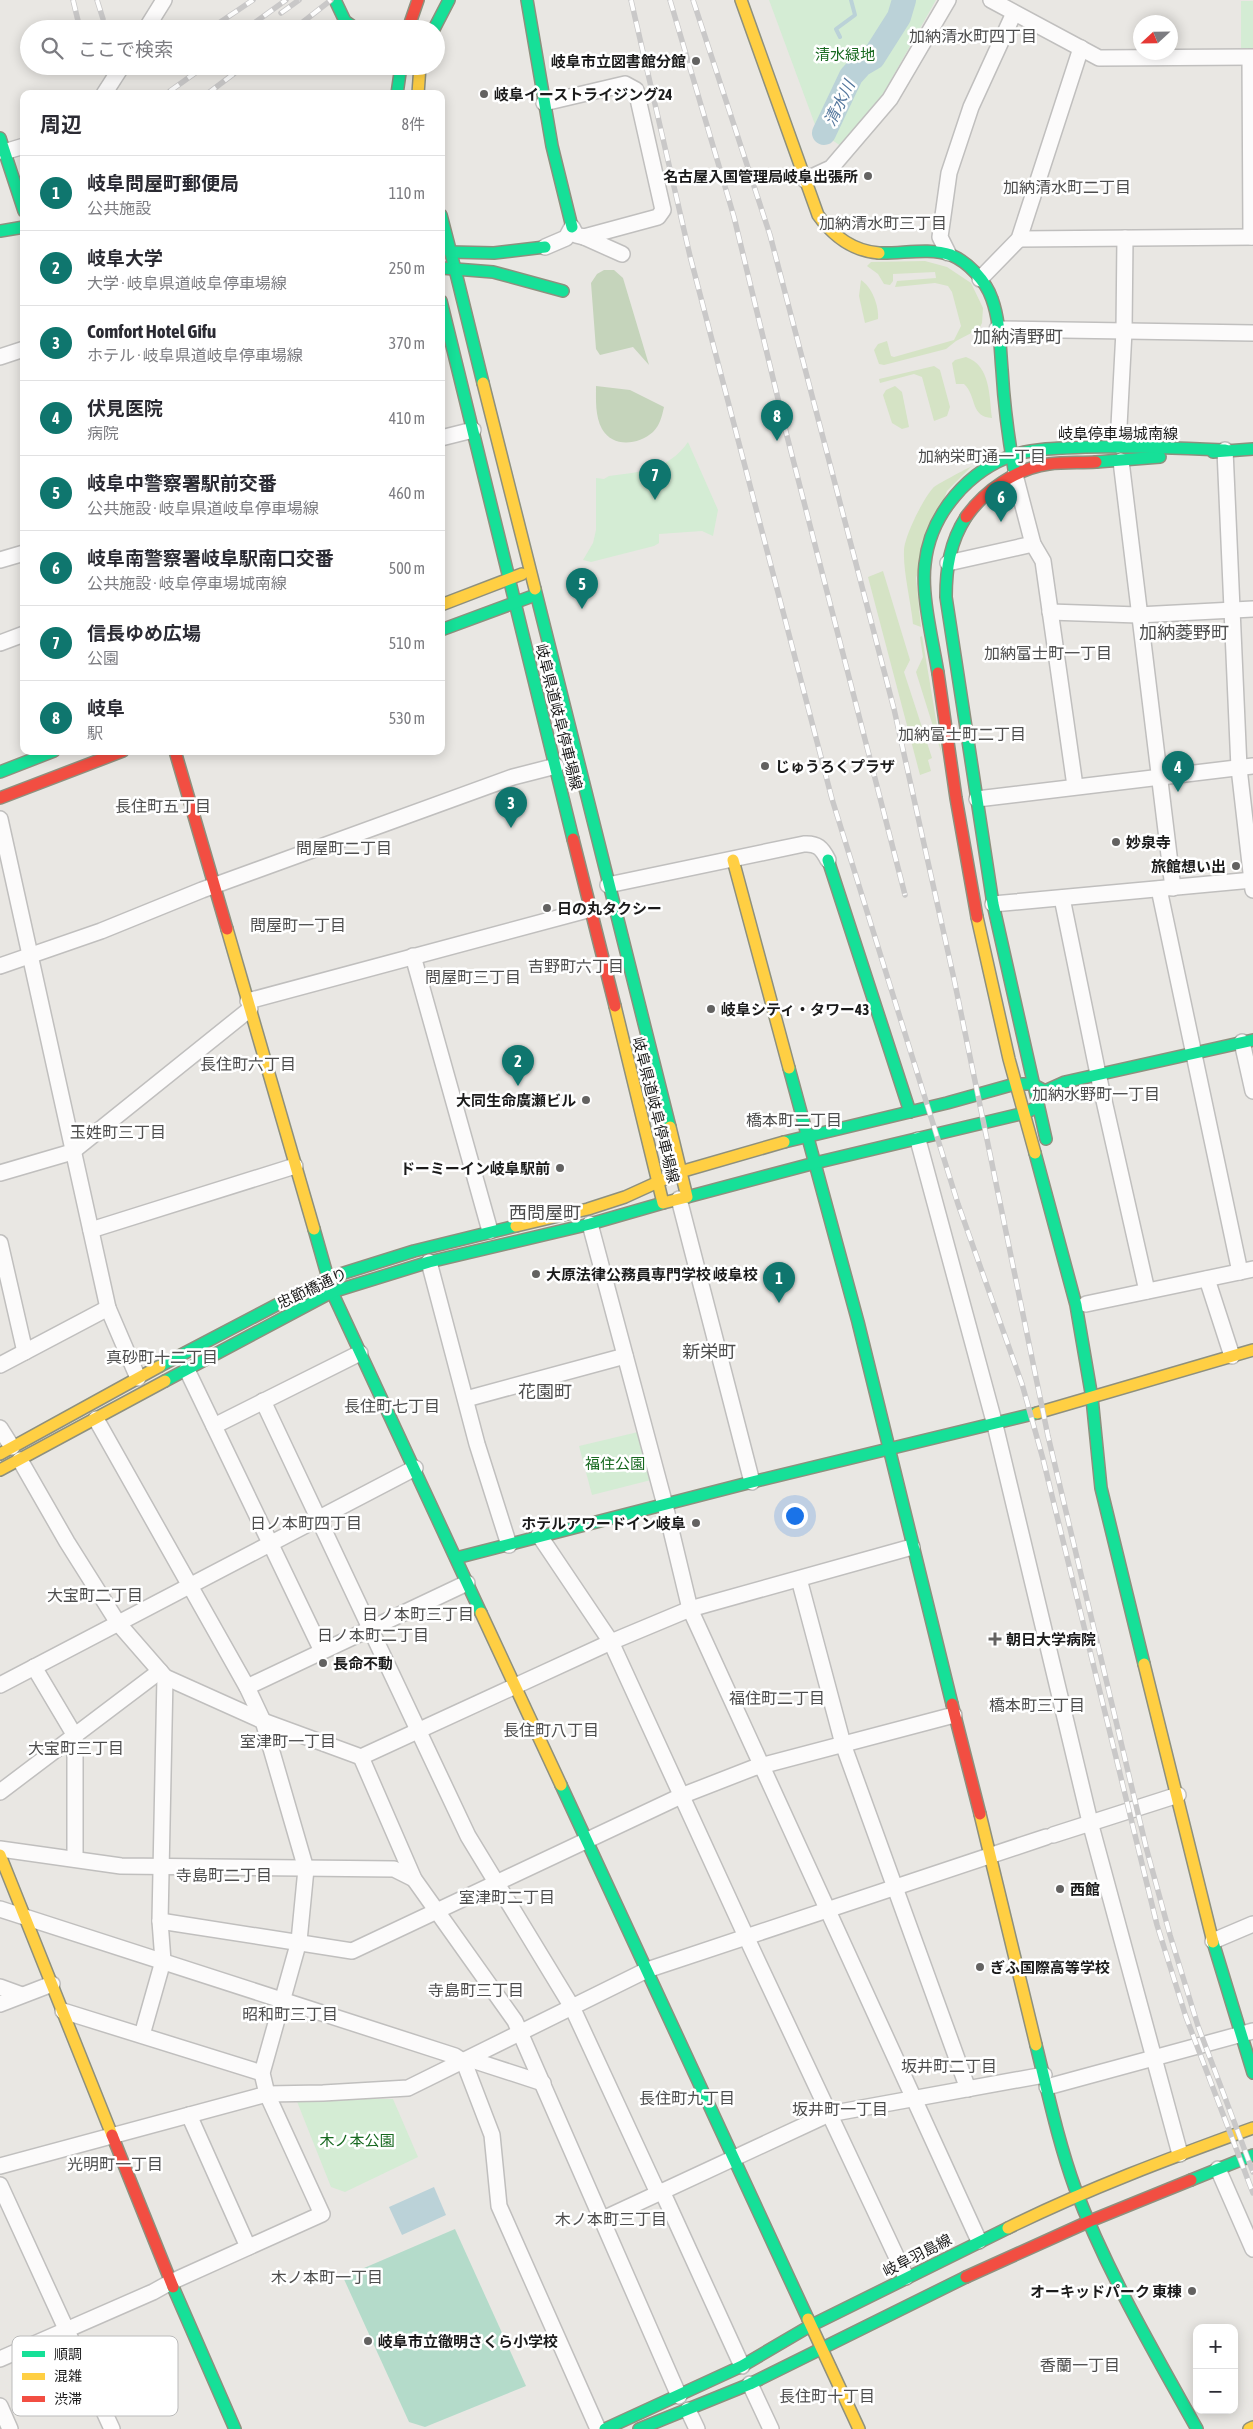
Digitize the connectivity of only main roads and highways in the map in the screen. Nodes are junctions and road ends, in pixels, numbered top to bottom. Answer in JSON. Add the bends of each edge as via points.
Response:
{"nodes":[{"id":1,"x":335,"y":0,"type":"edge"},
{"id":2,"x":418,"y":0,"type":"edge"},
{"id":3,"x":449,"y":0,"type":"edge"},
{"id":4,"x":527,"y":0,"type":"edge"},
{"id":5,"x":741,"y":0,"type":"edge"},
{"id":6,"x":344,"y":20,"type":"edge"},
{"id":7,"x":411,"y":20,"type":"edge"},
{"id":8,"x":439,"y":20,"type":"edge"},
{"id":9,"x":400,"y":75,"type":"edge"},
{"id":10,"x":419,"y":75,"type":"edge"},
{"id":11,"x":398,"y":90,"type":"edge"},
{"id":12,"x":418,"y":90,"type":"edge"},
{"id":13,"x":2,"y":145,"type":"edge"},
{"id":14,"x":20,"y":199,"type":"edge"},
{"id":15,"x":572,"y":227,"type":"road end"},
{"id":16,"x":20,"y":228,"type":"edge"},
{"id":17,"x":0,"y":231,"type":"edge"},
{"id":18,"x":20,"y":238,"type":"edge"},
{"id":19,"x":0,"y":241,"type":"edge"},
{"id":20,"x":545,"y":247,"type":"road end"},
{"id":21,"x":446,"y":252,"type":"edge"},
{"id":22,"x":445,"y":268,"type":"edge"},
{"id":23,"x":455,"y":269,"type":"junction"},
{"id":24,"x":563,"y":291,"type":"dead end"},
{"id":25,"x":445,"y":317,"type":"edge"},
{"id":26,"x":1225,"y":450,"type":"junction"},
{"id":27,"x":1253,"y":450,"type":"edge"},
{"id":28,"x":1012,"y":456,"type":"junction"},
{"id":29,"x":1015,"y":475,"type":"junction"},
{"id":30,"x":530,"y":571,"type":"junction"},
{"id":31,"x":509,"y":577,"type":"junction"},
{"id":32,"x":536,"y":594,"type":"junction"},
{"id":33,"x":515,"y":602,"type":"junction"},
{"id":34,"x":445,"y":603,"type":"edge"},
{"id":35,"x":445,"y":628,"type":"edge"},
{"id":36,"x":44,"y":755,"type":"edge"},
{"id":37,"x":113,"y":755,"type":"edge"},
{"id":38,"x":176,"y":755,"type":"edge"},
{"id":39,"x":0,"y":772,"type":"edge"},
{"id":40,"x":0,"y":798,"type":"edge"},
{"id":41,"x":732,"y":860,"type":"road end"},
{"id":42,"x":828,"y":860,"type":"road end"},
{"id":43,"x":1247,"y":1041,"type":"edge"},
{"id":44,"x":1015,"y":1084,"type":"junction"},
{"id":45,"x":1032,"y":1084,"type":"junction"},
{"id":46,"x":1045,"y":1091,"type":"junction"},
{"id":47,"x":1038,"y":1106,"type":"junction"},
{"id":48,"x":910,"y":1112,"type":"junction"},
{"id":49,"x":1025,"y":1113,"type":"junction"},
{"id":50,"x":808,"y":1136,"type":"junction"},
{"id":51,"x":1049,"y":1152,"type":"dead end"},
{"id":52,"x":815,"y":1163,"type":"junction"},
{"id":53,"x":680,"y":1172,"type":"junction"},
{"id":54,"x":658,"y":1182,"type":"junction"},
{"id":55,"x":683,"y":1198,"type":"junction"},
{"id":56,"x":664,"y":1203,"type":"junction"},
{"id":57,"x":1065,"y":1219,"type":"dead end"},
{"id":58,"x":328,"y":1278,"type":"junction"},
{"id":59,"x":332,"y":1292,"type":"junction"},
{"id":60,"x":1253,"y":1350,"type":"edge"},
{"id":61,"x":1092,"y":1398,"type":"junction"},
{"id":62,"x":890,"y":1448,"type":"junction"},
{"id":63,"x":11,"y":1454,"type":"edge"},
{"id":64,"x":0,"y":1470,"type":"edge"},
{"id":65,"x":456,"y":1558,"type":"junction"},
{"id":66,"x":0,"y":1855,"type":"edge"},
{"id":67,"x":1246,"y":2033,"type":"edge"},
{"id":68,"x":1253,"y":2073,"type":"edge"},
{"id":69,"x":1253,"y":2128,"type":"edge"},
{"id":70,"x":1253,"y":2155,"type":"edge"},
{"id":71,"x":1078,"y":2195,"type":"junction"},
{"id":72,"x":1090,"y":2222,"type":"junction"},
{"id":73,"x":810,"y":2326,"type":"junction"},
{"id":74,"x":822,"y":2349,"type":"junction"},
{"id":75,"x":1253,"y":2427,"type":"edge"},
{"id":76,"x":235,"y":2429,"type":"edge"},
{"id":77,"x":604,"y":2429,"type":"edge"},
{"id":78,"x":639,"y":2429,"type":"edge"},
{"id":79,"x":859,"y":2429,"type":"edge"},
{"id":80,"x":1196,"y":2429,"type":"edge"},
{"id":81,"x":1249,"y":2429,"type":"edge"}],
"edges":[{"from":1,"to":6,"type":"main road"},
{"from":2,"to":7,"type":"main road"},
{"from":3,"to":8,"type":"main road"},
{"from":4,"to":15,"type":"main road","via":[[552,146]]},
{"from":5,"to":28,"type":"main road","via":[[804,180],[818,215],[829,231],[843,242],[876,253],[925,250],[948,253],[966,262],[992,299]]},
{"from":9,"to":11,"type":"main road"},
{"from":10,"to":12,"type":"main road"},
{"from":13,"to":14,"type":"main road"},
{"from":16,"to":17,"type":"main road"},
{"from":18,"to":19,"type":"main road"},
{"from":20,"to":21,"type":"main road","via":[[494,253]]},
{"from":21,"to":23,"type":"main road","name":"岐阜県道岐阜停車場線"},
{"from":22,"to":23,"type":"main road"},
{"from":23,"to":24,"type":"main road","via":[[494,272]]},
{"from":23,"to":30,"type":"main road","name":"岐阜県道岐阜停車場線"},
{"from":25,"to":31,"type":"main road","name":"岐阜県道岐阜停車場線"},
{"from":26,"to":27,"type":"main road","name":"岐阜停車場城南線"},
{"from":26,"to":28,"type":"main road","name":"岐阜停車場城南線","via":[[1118,445],[1040,448]]},
{"from":26,"to":29,"type":"main road","name":"岐阜停車場城南線","via":[[1121,462],[1042,464]]},
{"from":28,"to":29,"type":"main road"},
{"from":28,"to":44,"type":"main road","name":"岐阜停車場城南線","via":[[977,475],[941,512],[924,561],[924,578],[975,906]]},
{"from":29,"to":45,"type":"main road","name":"岐阜停車場城南線","via":[[985,494],[962,520],[948,563],[946,597],[994,904]]},
{"from":30,"to":31,"type":"main road"},
{"from":30,"to":32,"type":"main road","name":"岐阜県道岐阜停車場線"},
{"from":31,"to":33,"type":"main road","name":"岐阜県道岐阜停車場線"},
{"from":31,"to":34,"type":"main road"},
{"from":32,"to":33,"type":"main road"},
{"from":32,"to":53,"type":"main road","name":"岐阜県道岐阜停車場線"},
{"from":33,"to":35,"type":"main road"},
{"from":33,"to":54,"type":"main road","name":"岐阜県道岐阜停車場線"},
{"from":36,"to":39,"type":"main road"},
{"from":37,"to":40,"type":"main road"},
{"from":38,"to":58,"type":"main road"},
{"from":41,"to":50,"type":"main road"},
{"from":42,"to":48,"type":"main road"},
{"from":43,"to":46,"type":"main road","via":[[1065,1082]]},
{"from":44,"to":45,"type":"main road","name":"忠節橋通り"},
{"from":44,"to":48,"type":"main road","name":"忠節橋通り"},
{"from":44,"to":49,"type":"main road","name":"岐阜停車場城南線"},
{"from":45,"to":46,"type":"main road"},
{"from":45,"to":47,"type":"main road","name":"岐阜停車場城南線"},
{"from":46,"to":47,"type":"main road"},
{"from":47,"to":49,"type":"main road"},
{"from":47,"to":51,"type":"main road","name":"岐阜停車場城南線"},
{"from":48,"to":50,"type":"main road","name":"忠節橋通り"},
{"from":49,"to":52,"type":"main road"},
{"from":49,"to":61,"type":"main road","name":"岐阜停車場城南線","via":[[1076,1305]]},
{"from":50,"to":52,"type":"main road"},
{"from":50,"to":53,"type":"main road","name":"忠節橋通り"},
{"from":52,"to":55,"type":"main road"},
{"from":52,"to":62,"type":"main road"},
{"from":53,"to":54,"type":"main road","name":"忠節橋通り"},
{"from":53,"to":55,"type":"main road","name":"岐阜県道岐阜停車場線"},
{"from":54,"to":56,"type":"main road","name":"岐阜県道岐阜停車場線"},
{"from":54,"to":58,"type":"main road","name":"忠節橋通り","via":[[588,1209],[414,1251]]},
{"from":55,"to":56,"type":"main road","name":"岐阜県道岐阜停車場線"},
{"from":56,"to":59,"type":"main road","name":"忠節橋通り","via":[[429,1262]]},
{"from":57,"to":61,"type":"main road","via":[[1086,1304],[1093,1354]]},
{"from":58,"to":59,"type":"main road"},
{"from":58,"to":63,"type":"main road","name":"忠節橋通り","via":[[138,1378]]},
{"from":59,"to":63,"type":"main road","name":"忠節橋通り","via":[[96,1418]]},
{"from":59,"to":65,"type":"main road"},
{"from":60,"to":61,"type":"main road"},
{"from":61,"to":62,"type":"main road","via":[[995,1425]]},
{"from":61,"to":67,"type":"main road","via":[[1100,1488],[1213,1941]]},
{"from":62,"to":65,"type":"main road"},
{"from":62,"to":71,"type":"main road","via":[[1063,2152]]},
{"from":63,"to":64,"type":"main road","name":"忠節橋通り"},
{"from":65,"to":73,"type":"main road","via":[[735,2157]]},
{"from":66,"to":76,"type":"main road","via":[[171,2282]]},
{"from":67,"to":68,"type":"main road"},
{"from":69,"to":71,"type":"main road","name":"岐阜羽島線"},
{"from":70,"to":72,"type":"main road"},
{"from":71,"to":72,"type":"main road"},
{"from":71,"to":73,"type":"main road","name":"岐阜羽島線"},
{"from":72,"to":74,"type":"main road","via":[[970,2275]]},
{"from":72,"to":80,"type":"main road"},
{"from":73,"to":74,"type":"main road"},
{"from":73,"to":77,"type":"main road","name":"岐阜羽島線","via":[[742,2366]]},
{"from":74,"to":78,"type":"main road","via":[[750,2384]]},
{"from":74,"to":79,"type":"main road"},
{"from":75,"to":81,"type":"main road"}]}
